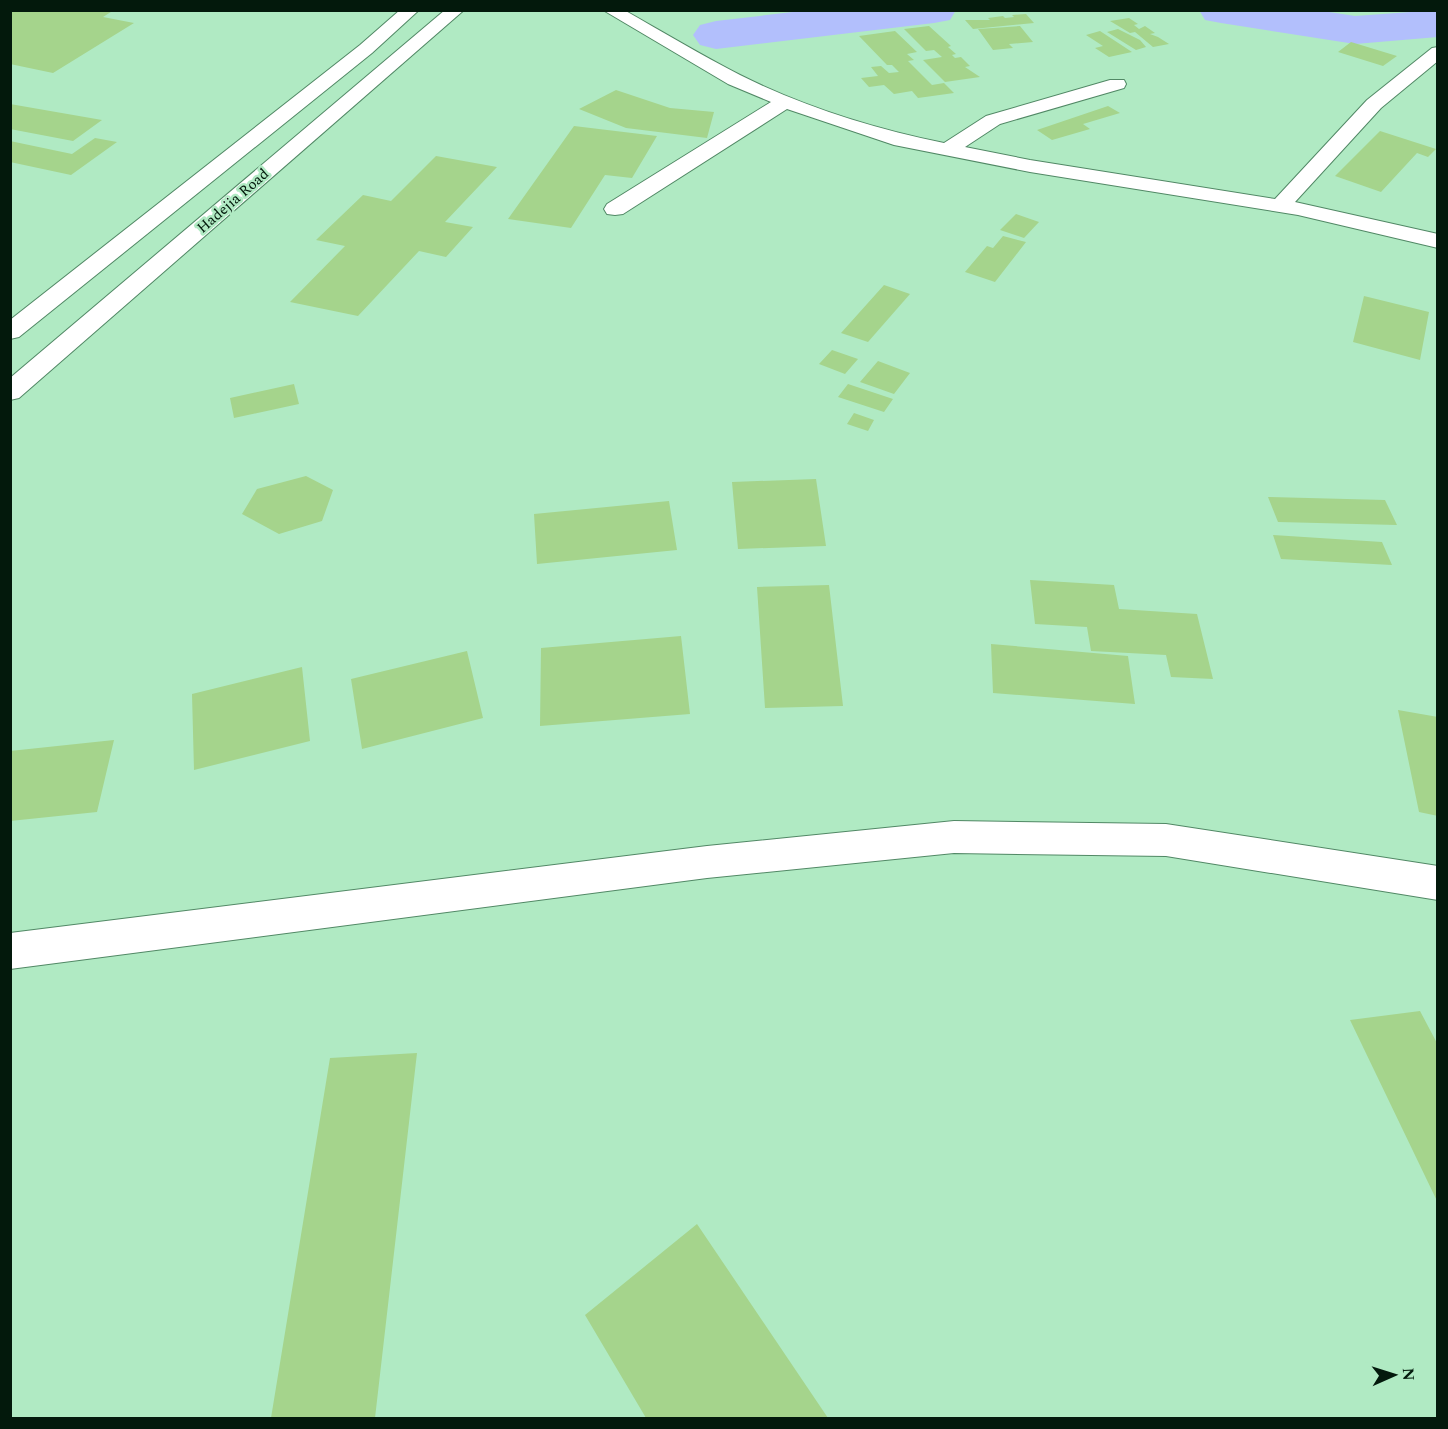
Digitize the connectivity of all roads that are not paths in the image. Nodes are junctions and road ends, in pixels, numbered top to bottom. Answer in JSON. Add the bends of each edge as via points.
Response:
{"nodes":[{"id":1,"x":411,"y":10,"type":"edge"},
{"id":2,"x":456,"y":10,"type":"edge"},
{"id":3,"x":611,"y":10,"type":"edge"},
{"id":4,"x":1437,"y":52,"type":"edge"},
{"id":5,"x":1117,"y":84,"type":"dead end"},
{"id":6,"x":786,"y":101,"type":"junction"},
{"id":7,"x":947,"y":150,"type":"junction"},
{"id":8,"x":1280,"y":206,"type":"junction"},
{"id":9,"x":615,"y":209,"type":"dead end"},
{"id":10,"x":1437,"y":241,"type":"edge"},
{"id":11,"x":10,"y":332,"type":"edge"},
{"id":12,"x":10,"y":392,"type":"edge"},
{"id":13,"x":1437,"y":884,"type":"edge"},
{"id":14,"x":10,"y":951,"type":"edge"}],
"edges":[{"from":1,"to":11,"type":"street","name":"Hadejia Road"},
{"from":2,"to":12,"type":"street","name":"Hadejia Road"},
{"from":3,"to":6,"type":"street","via":[[735,80]]},
{"from":4,"to":8,"type":"street","via":[[1374,104]]},
{"from":5,"to":7,"type":"street","via":[[993,120]]},
{"from":6,"to":7,"type":"street","via":[[894,139]]},
{"from":6,"to":9,"type":"street"},
{"from":7,"to":8,"type":"street"},
{"from":8,"to":10,"type":"street"},
{"from":13,"to":14,"type":"street","via":[[1166,840],[954,837],[707,862]]}]}
